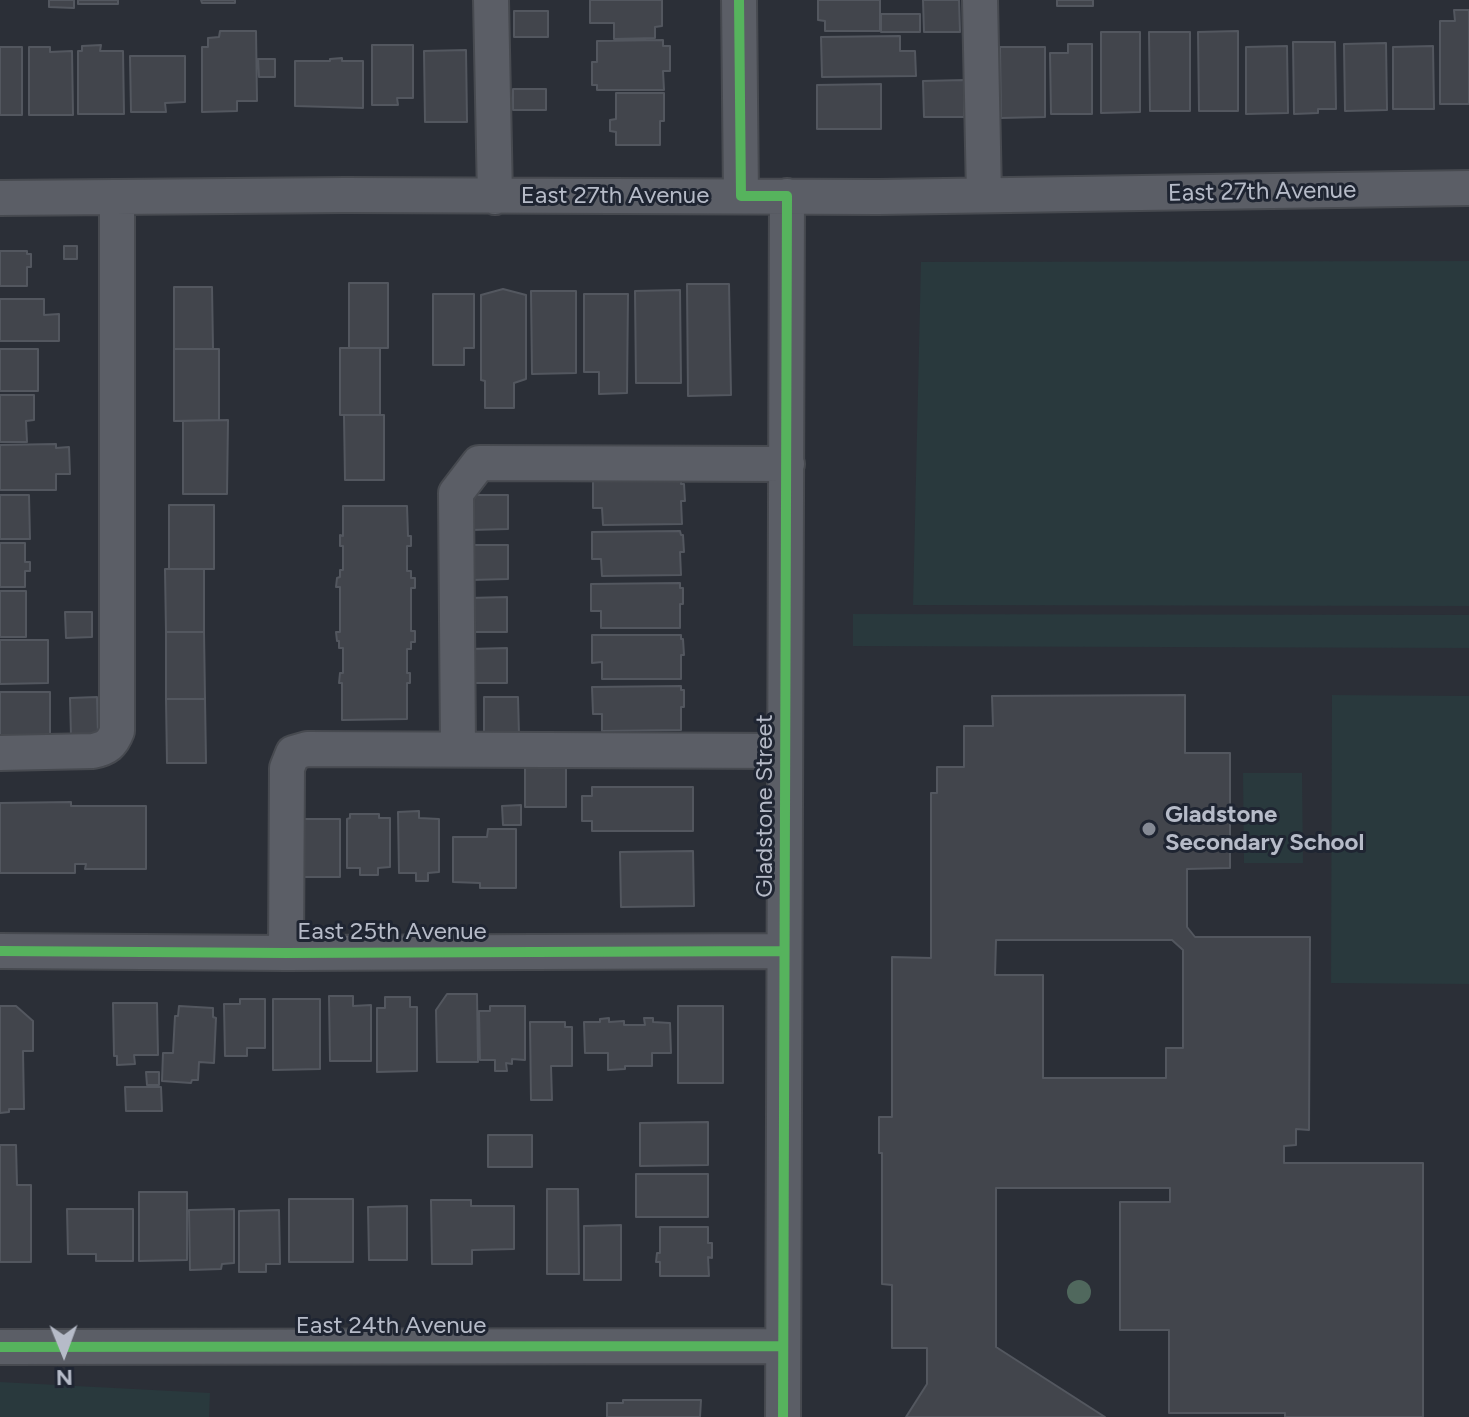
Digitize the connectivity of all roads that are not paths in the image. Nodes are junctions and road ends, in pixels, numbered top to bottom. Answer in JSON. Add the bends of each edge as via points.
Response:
{"nodes":[{"id":1,"x":491,"y":0,"type":"edge"},
{"id":2,"x":739,"y":0,"type":"edge"},
{"id":3,"x":980,"y":0,"type":"edge"},
{"id":4,"x":1469,"y":188,"type":"edge"},
{"id":5,"x":984,"y":195,"type":"junction"},
{"id":6,"x":741,"y":196,"type":"junction"},
{"id":7,"x":787,"y":196,"type":"junction"},
{"id":8,"x":117,"y":197,"type":"junction"},
{"id":9,"x":495,"y":197,"type":"junction"},
{"id":10,"x":0,"y":198,"type":"edge"},
{"id":11,"x":787,"y":464,"type":"junction"},
{"id":12,"x":458,"y":749,"type":"junction"},
{"id":13,"x":785,"y":751,"type":"junction"},
{"id":14,"x":0,"y":753,"type":"edge"},
{"id":15,"x":0,"y":951,"type":"edge"},
{"id":16,"x":784,"y":951,"type":"junction"},
{"id":17,"x":286,"y":953,"type":"junction"},
{"id":18,"x":783,"y":1346,"type":"junction"},
{"id":19,"x":0,"y":1347,"type":"edge"},
{"id":20,"x":783,"y":1417,"type":"edge"}],
"edges":[{"from":1,"to":9,"type":"street"},
{"from":2,"to":6,"type":"street"},
{"from":3,"to":5,"type":"street"},
{"from":4,"to":5,"type":"street","name":"East 27th Avenue"},
{"from":5,"to":7,"type":"street","name":"East 27th Avenue"},
{"from":6,"to":7,"type":"street","name":"East 27th Avenue"},
{"from":6,"to":9,"type":"street","name":"East 27th Avenue"},
{"from":7,"to":11,"type":"street","name":"Gladstone Street"},
{"from":8,"to":9,"type":"street","name":"East 27th Avenue"},
{"from":8,"to":10,"type":"street","name":"East 27th Avenue"},
{"from":8,"to":14,"type":"street","via":[[117,731],[106,748],[93,751]]},
{"from":11,"to":12,"type":"street","via":[[479,463],[456,493]]},
{"from":11,"to":13,"type":"street","name":"Gladstone Street"},
{"from":12,"to":13,"type":"street"},
{"from":12,"to":17,"type":"street","via":[[293,753],[287,768]]},
{"from":13,"to":16,"type":"street","name":"Gladstone Street"},
{"from":15,"to":17,"type":"street","name":"East 25th Avenue"},
{"from":16,"to":17,"type":"street","name":"East 25th Avenue"},
{"from":16,"to":18,"type":"street","name":"Gladstone Street"},
{"from":18,"to":19,"type":"street","name":"East 24th Avenue"},
{"from":18,"to":20,"type":"street","name":"Gladstone Street"}]}
